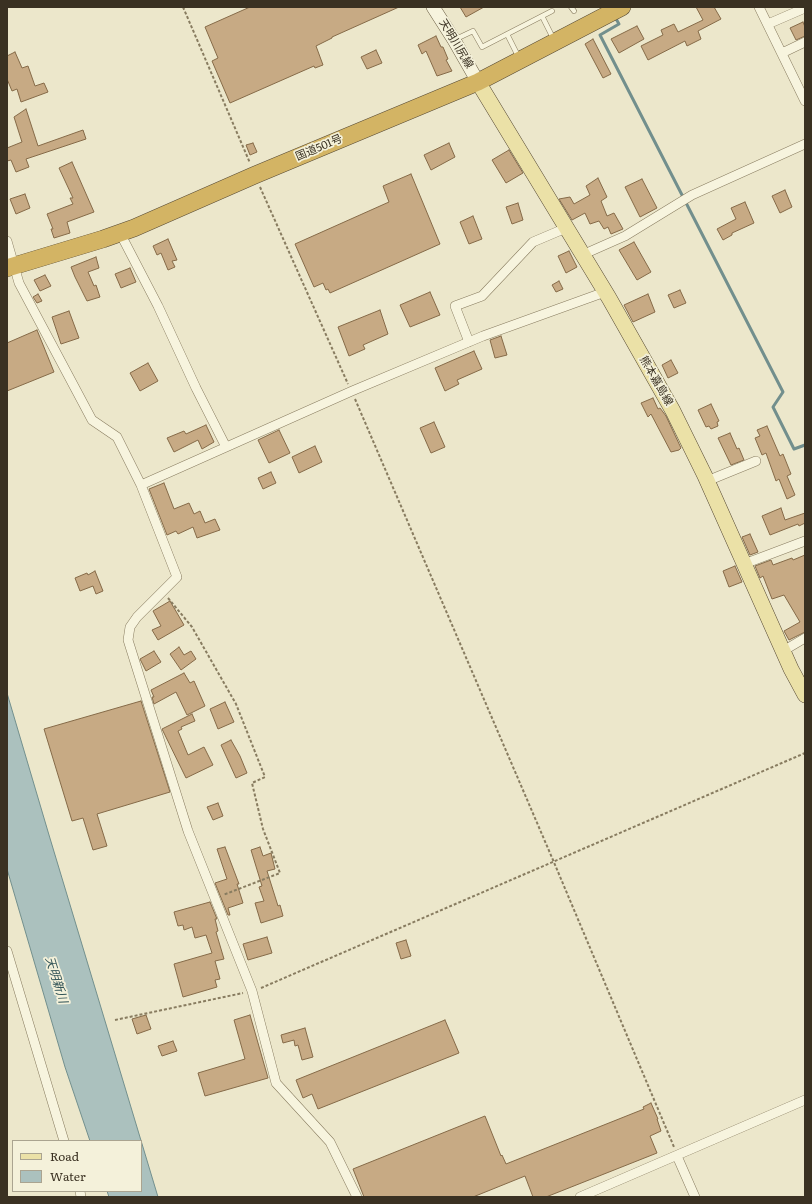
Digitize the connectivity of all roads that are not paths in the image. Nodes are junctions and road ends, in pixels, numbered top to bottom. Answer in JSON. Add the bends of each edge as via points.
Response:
{"nodes":[{"id":1,"x":433,"y":7,"type":"edge"},
{"id":2,"x":759,"y":7,"type":"edge"},
{"id":3,"x":805,"y":8,"type":"edge"},
{"id":4,"x":616,"y":10,"type":"edge"},
{"id":5,"x":552,"y":11,"type":"dead end"},
{"id":6,"x":542,"y":16,"type":"junction"},
{"id":7,"x":768,"y":24,"type":"junction"},
{"id":8,"x":507,"y":34,"type":"junction"},
{"id":9,"x":454,"y":40,"type":"junction"},
{"id":10,"x":555,"y":42,"type":"junction"},
{"id":11,"x":805,"y":42,"type":"edge"},
{"id":12,"x":782,"y":53,"type":"junction"},
{"id":13,"x":520,"y":60,"type":"junction"},
{"id":14,"x":478,"y":82,"type":"junction"},
{"id":15,"x":805,"y":101,"type":"edge"},
{"id":16,"x":805,"y":144,"type":"edge"},
{"id":17,"x":566,"y":228,"type":"junction"},
{"id":18,"x":120,"y":233,"type":"junction"},
{"id":19,"x":7,"y":241,"type":"edge"},
{"id":20,"x":582,"y":255,"type":"junction"},
{"id":21,"x":10,"y":267,"type":"edge"},
{"id":22,"x":605,"y":292,"type":"junction"},
{"id":23,"x":469,"y":342,"type":"junction"},
{"id":24,"x":226,"y":447,"type":"junction"},
{"id":25,"x":756,"y":461,"type":"dead end"},
{"id":26,"x":707,"y":481,"type":"junction"},
{"id":27,"x":141,"y":485,"type":"junction"},
{"id":28,"x":805,"y":541,"type":"edge"},
{"id":29,"x":744,"y":564,"type":"junction"},
{"id":30,"x":805,"y":638,"type":"edge"},
{"id":31,"x":783,"y":651,"type":"junction"},
{"id":32,"x":805,"y":695,"type":"edge"},
{"id":33,"x":7,"y":951,"type":"edge"},
{"id":34,"x":805,"y":1100,"type":"edge"},
{"id":35,"x":64,"y":1140,"type":"edge"},
{"id":36,"x":677,"y":1156,"type":"junction"},
{"id":37,"x":357,"y":1197,"type":"edge"},
{"id":38,"x":580,"y":1197,"type":"edge"},
{"id":39,"x":695,"y":1197,"type":"edge"}],
"edges":[{"from":1,"to":9,"type":"main road","name":"天明川尻線"},
{"from":2,"to":7,"type":"street"},
{"from":3,"to":7,"type":"street"},
{"from":4,"to":10,"type":"highway","name":"国道501号"},
{"from":5,"to":6,"type":"lane"},
{"from":6,"to":8,"type":"lane"},
{"from":6,"to":10,"type":"lane"},
{"from":7,"to":12,"type":"street"},
{"from":8,"to":9,"type":"lane","via":[[482,47],[473,31]]},
{"from":8,"to":13,"type":"lane"},
{"from":9,"to":14,"type":"main road","name":"天明川尻線"},
{"from":10,"to":13,"type":"highway","name":"国道501号"},
{"from":11,"to":12,"type":"street"},
{"from":12,"to":15,"type":"street"},
{"from":13,"to":14,"type":"highway","name":"国道501号"},
{"from":14,"to":17,"type":"main road","name":"熊本嘉島線"},
{"from":14,"to":18,"type":"highway","name":"国道501号"},
{"from":16,"to":20,"type":"street","via":[[692,195],[625,236]]},
{"from":17,"to":20,"type":"main road","name":"熊本嘉島線"},
{"from":17,"to":23,"type":"street","via":[[532,242],[482,296],[455,306]]},
{"from":18,"to":21,"type":"highway","name":"国道501号"},
{"from":18,"to":24,"type":"street"},
{"from":19,"to":21,"type":"street"},
{"from":20,"to":22,"type":"main road","name":"熊本嘉島線"},
{"from":21,"to":27,"type":"street","via":[[92,420],[118,437]]},
{"from":22,"to":23,"type":"street"},
{"from":22,"to":26,"type":"main road","name":"熊本嘉島線","via":[[673,411]]},
{"from":23,"to":24,"type":"street"},
{"from":24,"to":27,"type":"street"},
{"from":25,"to":26,"type":"street"},
{"from":26,"to":29,"type":"main road","name":"熊本嘉島線"},
{"from":27,"to":37,"type":"street","via":[[177,577],[137,616],[130,627],[128,640],[188,831],[252,991],[276,1083],[330,1142]]},
{"from":28,"to":29,"type":"street"},
{"from":29,"to":31,"type":"main road","name":"熊本嘉島線"},
{"from":30,"to":31,"type":"street"},
{"from":31,"to":32,"type":"main road","name":"熊本嘉島線"},
{"from":33,"to":35,"type":"street"},
{"from":34,"to":36,"type":"street"},
{"from":36,"to":38,"type":"street"},
{"from":36,"to":39,"type":"street"}]}
